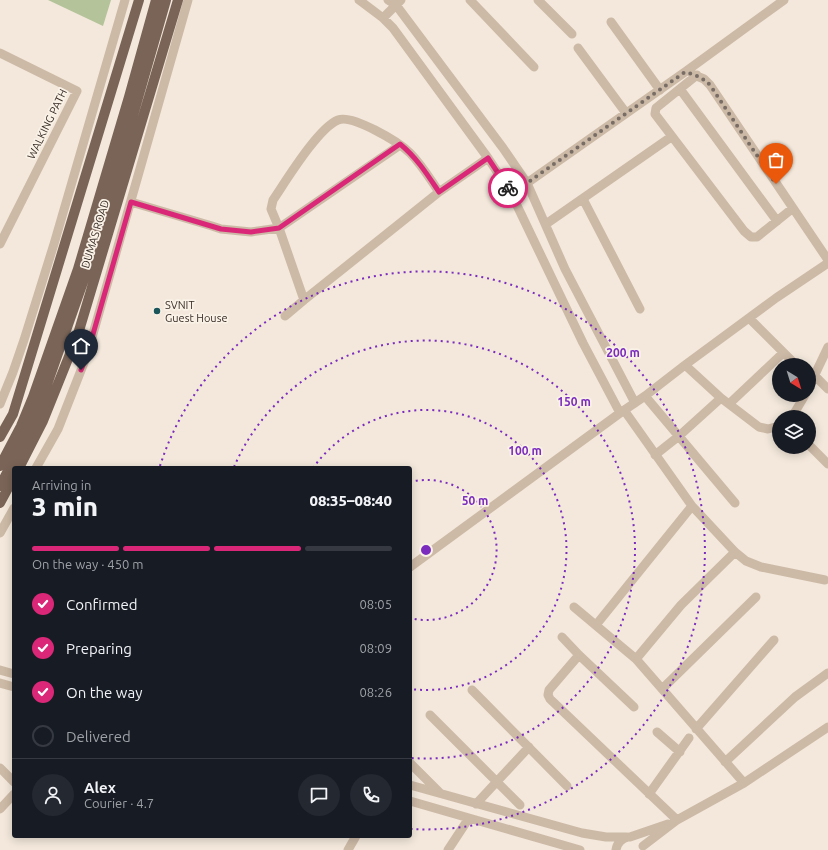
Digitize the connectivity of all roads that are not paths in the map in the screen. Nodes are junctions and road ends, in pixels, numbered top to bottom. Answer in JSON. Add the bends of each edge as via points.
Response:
{"nodes":[{"id":1,"x":125,"y":0,"type":"edge"},
{"id":2,"x":139,"y":0,"type":"edge"},
{"id":3,"x":156,"y":0,"type":"edge"},
{"id":4,"x":166,"y":0,"type":"edge"},
{"id":5,"x":178,"y":0,"type":"edge"},
{"id":6,"x":188,"y":0,"type":"edge"},
{"id":7,"x":359,"y":0,"type":"edge"},
{"id":8,"x":470,"y":0,"type":"edge"},
{"id":9,"x":538,"y":0,"type":"edge"},
{"id":10,"x":784,"y":0,"type":"edge"},
{"id":11,"x":395,"y":2,"type":"edge"},
{"id":12,"x":383,"y":18,"type":"junction"},
{"id":13,"x":611,"y":22,"type":"dead end"},
{"id":14,"x":572,"y":34,"type":"dead end"},
{"id":15,"x":578,"y":48,"type":"dead end"},
{"id":16,"x":0,"y":53,"type":"edge"},
{"id":17,"x":534,"y":67,"type":"dead end"},
{"id":18,"x":685,"y":72,"type":"junction"},
{"id":19,"x":697,"y":75,"type":"junction"},
{"id":20,"x":680,"y":89,"type":"junction"},
{"id":21,"x":660,"y":90,"type":"junction"},
{"id":22,"x":626,"y":114,"type":"junction"},
{"id":23,"x":671,"y":137,"type":"junction"},
{"id":24,"x":400,"y":144,"type":"junction"},
{"id":25,"x":488,"y":158,"type":"junction"},
{"id":26,"x":527,"y":183,"type":"junction"},
{"id":27,"x":439,"y":192,"type":"junction"},
{"id":28,"x":511,"y":193,"type":"junction"},
{"id":29,"x":583,"y":199,"type":"junction"},
{"id":30,"x":131,"y":202,"type":"junction"},
{"id":31,"x":793,"y":208,"type":"junction"},
{"id":32,"x":777,"y":221,"type":"junction"},
{"id":33,"x":546,"y":224,"type":"junction"},
{"id":34,"x":279,"y":228,"type":"junction"},
{"id":35,"x":0,"y":244,"type":"edge"},
{"id":36,"x":828,"y":262,"type":"edge"},
{"id":37,"x":304,"y":300,"type":"junction"},
{"id":38,"x":640,"y":309,"type":"dead end"},
{"id":39,"x":285,"y":316,"type":"dead end"},
{"id":40,"x":749,"y":318,"type":"junction"},
{"id":41,"x":828,"y":347,"type":"edge"},
{"id":42,"x":783,"y":353,"type":"junction"},
{"id":43,"x":788,"y":358,"type":"edge"},
{"id":44,"x":685,"y":364,"type":"junction"},
{"id":45,"x":816,"y":369,"type":"edge"},
{"id":46,"x":816,"y":375,"type":"edge"},
{"id":47,"x":828,"y":389,"type":"edge"},
{"id":48,"x":645,"y":396,"type":"junction"},
{"id":49,"x":725,"y":401,"type":"junction"},
{"id":50,"x":635,"y":403,"type":"junction"},
{"id":51,"x":0,"y":404,"type":"edge"},
{"id":52,"x":622,"y":412,"type":"junction"},
{"id":53,"x":772,"y":428,"type":"edge"},
{"id":54,"x":679,"y":436,"type":"junction"},
{"id":55,"x":0,"y":437,"type":"edge"},
{"id":56,"x":816,"y":452,"type":"edge"},
{"id":57,"x":655,"y":455,"type":"junction"},
{"id":58,"x":828,"y":464,"type":"edge"},
{"id":59,"x":0,"y":466,"type":"edge"},
{"id":60,"x":20,"y":466,"type":"edge"},
{"id":61,"x":37,"y":466,"type":"edge"},
{"id":62,"x":12,"y":481,"type":"edge"},
{"id":63,"x":0,"y":486,"type":"edge"},
{"id":64,"x":735,"y":503,"type":"dead end"},
{"id":65,"x":0,"y":504,"type":"edge"},
{"id":66,"x":692,"y":506,"type":"junction"},
{"id":67,"x":12,"y":512,"type":"edge"},
{"id":68,"x":0,"y":534,"type":"edge"},
{"id":69,"x":735,"y":552,"type":"junction"},
{"id":70,"x":412,"y":566,"type":"edge"},
{"id":71,"x":825,"y":580,"type":"dead end"},
{"id":72,"x":756,"y":597,"type":"dead end"},
{"id":73,"x":574,"y":607,"type":"dead end"},
{"id":74,"x":596,"y":626,"type":"junction"},
{"id":75,"x":562,"y":637,"type":"dead end"},
{"id":76,"x":774,"y":640,"type":"dead end"},
{"id":77,"x":579,"y":655,"type":"junction"},
{"id":78,"x":636,"y":659,"type":"junction"},
{"id":79,"x":0,"y":670,"type":"edge"},
{"id":80,"x":12,"y":673,"type":"edge"},
{"id":81,"x":828,"y":673,"type":"edge"},
{"id":82,"x":1,"y":684,"type":"edge"},
{"id":83,"x":12,"y":687,"type":"edge"},
{"id":84,"x":662,"y":689,"type":"junction"},
{"id":85,"x":472,"y":690,"type":"dead end"},
{"id":86,"x":634,"y":707,"type":"dead end"},
{"id":87,"x":430,"y":715,"type":"dead end"},
{"id":88,"x":828,"y":727,"type":"edge"},
{"id":89,"x":696,"y":730,"type":"junction"},
{"id":90,"x":657,"y":732,"type":"dead end"},
{"id":91,"x":690,"y":738,"type":"dead end"},
{"id":92,"x":529,"y":747,"type":"junction"},
{"id":93,"x":680,"y":752,"type":"junction"},
{"id":94,"x":725,"y":762,"type":"junction"},
{"id":95,"x":412,"y":765,"type":"edge"},
{"id":96,"x":0,"y":768,"type":"edge"},
{"id":97,"x":12,"y":780,"type":"edge"},
{"id":98,"x":497,"y":782,"type":"junction"},
{"id":99,"x":744,"y":783,"type":"junction"},
{"id":100,"x":412,"y":786,"type":"edge"},
{"id":101,"x":567,"y":786,"type":"dead end"},
{"id":102,"x":441,"y":794,"type":"junction"},
{"id":103,"x":650,"y":794,"type":"junction"},
{"id":104,"x":12,"y":796,"type":"edge"},
{"id":105,"x":412,"y":802,"type":"edge"},
{"id":106,"x":476,"y":804,"type":"junction"},
{"id":107,"x":520,"y":805,"type":"dead end"},
{"id":108,"x":0,"y":809,"type":"edge"},
{"id":109,"x":469,"y":818,"type":"junction"},
{"id":110,"x":677,"y":820,"type":"junction"},
{"id":111,"x":628,"y":837,"type":"junction"},
{"id":112,"x":355,"y":838,"type":"edge"},
{"id":113,"x":644,"y":849,"type":"edge"},
{"id":114,"x":348,"y":850,"type":"edge"},
{"id":115,"x":448,"y":850,"type":"edge"},
{"id":116,"x":580,"y":850,"type":"edge"},
{"id":117,"x":616,"y":850,"type":"edge"}],
"edges":[{"from":1,"to":51,"type":"street","via":[[54,244],[13,372]]},
{"from":2,"to":55,"type":"main road","via":[[13,414]]},
{"from":3,"to":59,"type":"main road","via":[[78,269],[33,397]]},
{"from":4,"to":63,"type":"main road","via":[[95,248],[44,393],[26,436]]},
{"from":5,"to":60,"type":"main road","name":"DUMAS ROAD","via":[[78,334],[43,421]]},
{"from":6,"to":30,"type":"street"},
{"from":7,"to":12,"type":"street"},
{"from":8,"to":17,"type":"street"},
{"from":9,"to":14,"type":"street"},
{"from":10,"to":18,"type":"street"},
{"from":11,"to":12,"type":"street"},
{"from":11,"to":26,"type":"street"},
{"from":12,"to":25,"type":"street"},
{"from":13,"to":21,"type":"street"},
{"from":15,"to":22,"type":"street"},
{"from":16,"to":35,"type":"street","name":"WALKING PATH","via":[[77,90]]},
{"from":18,"to":19,"type":"street"},
{"from":18,"to":21,"type":"street"},
{"from":19,"to":20,"type":"street"},
{"from":19,"to":31,"type":"street","via":[[710,85]]},
{"from":20,"to":23,"type":"street","via":[[656,108],[655,114]]},
{"from":20,"to":32,"type":"street"},
{"from":21,"to":22,"type":"street"},
{"from":22,"to":26,"type":"street"},
{"from":23,"to":29,"type":"street"},
{"from":23,"to":32,"type":"street","via":[[751,237],[757,237]]},
{"from":24,"to":27,"type":"street","via":[[421,165]]},
{"from":24,"to":34,"type":"street"},
{"from":24,"to":34,"type":"street","via":[[357,121],[346,118],[337,120],[318,137],[273,200],[271,210]]},
{"from":25,"to":27,"type":"street"},
{"from":25,"to":28,"type":"street"},
{"from":26,"to":28,"type":"street"},
{"from":26,"to":33,"type":"street"},
{"from":27,"to":37,"type":"street"},
{"from":28,"to":52,"type":"street","via":[[583,343]]},
{"from":29,"to":33,"type":"street"},
{"from":29,"to":38,"type":"street"},
{"from":30,"to":34,"type":"street","via":[[221,229],[251,232]]},
{"from":30,"to":61,"type":"street","via":[[87,355],[58,429]]},
{"from":31,"to":32,"type":"street"},
{"from":31,"to":36,"type":"street"},
{"from":33,"to":50,"type":"street","via":[[565,269]]},
{"from":34,"to":37,"type":"street"},
{"from":36,"to":40,"type":"street"},
{"from":37,"to":39,"type":"street"},
{"from":40,"to":42,"type":"street"},
{"from":40,"to":44,"type":"street"},
{"from":41,"to":45,"type":"street"},
{"from":42,"to":43,"type":"street"},
{"from":42,"to":49,"type":"street"},
{"from":44,"to":48,"type":"street"},
{"from":44,"to":49,"type":"street"},
{"from":46,"to":47,"type":"street"},
{"from":48,"to":50,"type":"street"},
{"from":48,"to":54,"type":"street"},
{"from":49,"to":53,"type":"street","via":[[759,427]]},
{"from":49,"to":54,"type":"street"},
{"from":50,"to":52,"type":"street"},
{"from":52,"to":57,"type":"street"},
{"from":52,"to":70,"type":"street"},
{"from":54,"to":57,"type":"street"},
{"from":54,"to":64,"type":"street"},
{"from":56,"to":58,"type":"street"},
{"from":57,"to":66,"type":"street"},
{"from":62,"to":65,"type":"main road"},
{"from":66,"to":69,"type":"street"},
{"from":66,"to":74,"type":"street"},
{"from":67,"to":68,"type":"street"},
{"from":69,"to":71,"type":"street","via":[[746,561],[762,567]]},
{"from":69,"to":78,"type":"street","via":[[681,605]]},
{"from":72,"to":84,"type":"street"},
{"from":73,"to":74,"type":"street"},
{"from":74,"to":78,"type":"street"},
{"from":75,"to":77,"type":"street"},
{"from":76,"to":89,"type":"street"},
{"from":77,"to":86,"type":"street"},
{"from":77,"to":103,"type":"street","via":[[549,690],[550,699]]},
{"from":78,"to":84,"type":"street"},
{"from":79,"to":80,"type":"street"},
{"from":81,"to":94,"type":"street","via":[[795,697]]},
{"from":82,"to":83,"type":"street"},
{"from":84,"to":89,"type":"street"},
{"from":85,"to":92,"type":"street"},
{"from":87,"to":98,"type":"street"},
{"from":88,"to":99,"type":"street"},
{"from":89,"to":94,"type":"street"},
{"from":90,"to":93,"type":"street"},
{"from":91,"to":93,"type":"street"},
{"from":92,"to":98,"type":"street"},
{"from":92,"to":101,"type":"street"},
{"from":93,"to":103,"type":"street"},
{"from":94,"to":99,"type":"street"},
{"from":95,"to":102,"type":"street"},
{"from":96,"to":97,"type":"street"},
{"from":98,"to":106,"type":"street"},
{"from":98,"to":107,"type":"street"},
{"from":99,"to":110,"type":"street"},
{"from":100,"to":102,"type":"street"},
{"from":102,"to":106,"type":"street"},
{"from":103,"to":110,"type":"street"},
{"from":104,"to":108,"type":"street"},
{"from":105,"to":109,"type":"street"},
{"from":106,"to":111,"type":"street","via":[[582,834]]},
{"from":109,"to":115,"type":"street"},
{"from":109,"to":116,"type":"street"},
{"from":110,"to":111,"type":"street"},
{"from":110,"to":113,"type":"street"},
{"from":111,"to":113,"type":"street","via":[[638,839]]},
{"from":111,"to":117,"type":"street","via":[[618,843]]},
{"from":112,"to":114,"type":"street"}]}
